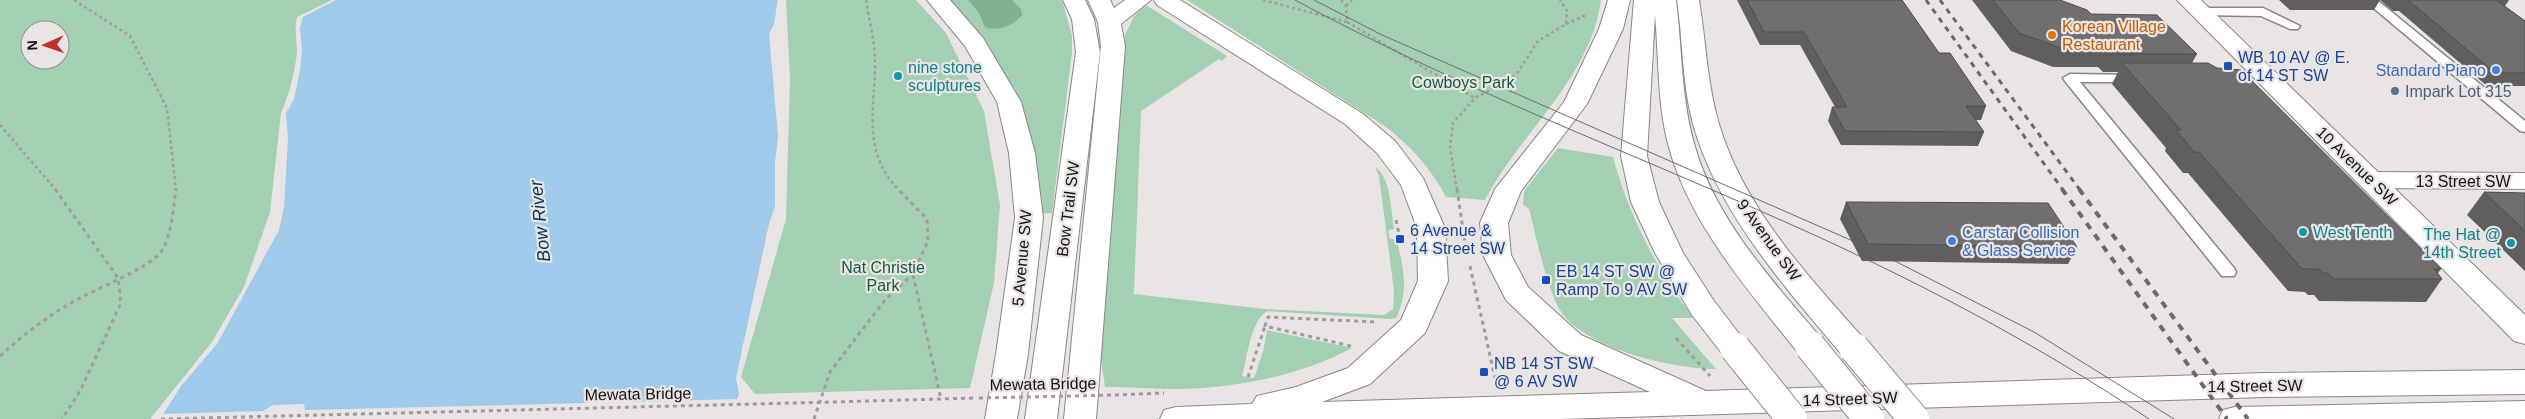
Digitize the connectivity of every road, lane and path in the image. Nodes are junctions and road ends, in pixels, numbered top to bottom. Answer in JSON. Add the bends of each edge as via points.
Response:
{"nodes":[{"id":1,"x":74,"y":0,"type":"edge"},
{"id":2,"x":866,"y":0,"type":"edge"},
{"id":3,"x":938,"y":0,"type":"edge"},
{"id":4,"x":1074,"y":0,"type":"edge"},
{"id":5,"x":1140,"y":0,"type":"edge"},
{"id":6,"x":1165,"y":0,"type":"edge"},
{"id":7,"x":1263,"y":0,"type":"edge"},
{"id":8,"x":1341,"y":0,"type":"edge"},
{"id":9,"x":1352,"y":0,"type":"edge"},
{"id":10,"x":1560,"y":0,"type":"edge"},
{"id":11,"x":1619,"y":0,"type":"edge"},
{"id":12,"x":1645,"y":0,"type":"edge"},
{"id":13,"x":1666,"y":0,"type":"edge"},
{"id":14,"x":1688,"y":0,"type":"edge"},
{"id":15,"x":2370,"y":0,"type":"edge"},
{"id":16,"x":1346,"y":6,"type":"junction"},
{"id":17,"x":2194,"y":6,"type":"edge"},
{"id":18,"x":1104,"y":11,"type":"edge"},
{"id":19,"x":1347,"y":22,"type":"junction"},
{"id":20,"x":2294,"y":26,"type":"dead end"},
{"id":21,"x":2147,"y":78,"type":"edge"},
{"id":22,"x":0,"y":125,"type":"edge"},
{"id":23,"x":2525,"y":128,"type":"edge"},
{"id":24,"x":2371,"y":180,"type":"junction"},
{"id":25,"x":2525,"y":181,"type":"edge"},
{"id":26,"x":1395,"y":213,"type":"dead end"},
{"id":27,"x":1402,"y":248,"type":"dead end"},
{"id":28,"x":2228,"y":272,"type":"dead end"},
{"id":29,"x":913,"y":274,"type":"junction"},
{"id":30,"x":118,"y":278,"type":"junction"},
{"id":31,"x":1385,"y":323,"type":"dead end"},
{"id":32,"x":1265,"y":326,"type":"junction"},
{"id":33,"x":2525,"y":333,"type":"edge"},
{"id":34,"x":1676,"y":338,"type":"dead end"},
{"id":35,"x":1360,"y":348,"type":"dead end"},
{"id":36,"x":0,"y":356,"type":"edge"},
{"id":37,"x":1248,"y":377,"type":"dead end"},
{"id":38,"x":2525,"y":382,"type":"edge"},
{"id":39,"x":1708,"y":390,"type":"junction"},
{"id":40,"x":941,"y":399,"type":"junction"},
{"id":41,"x":1173,"y":406,"type":"edge"},
{"id":42,"x":2525,"y":413,"type":"edge"},
{"id":43,"x":62,"y":419,"type":"edge"},
{"id":44,"x":161,"y":419,"type":"edge"},
{"id":45,"x":814,"y":419,"type":"edge"},
{"id":46,"x":1001,"y":419,"type":"edge"},
{"id":47,"x":1041,"y":419,"type":"edge"},
{"id":48,"x":1080,"y":419,"type":"edge"},
{"id":49,"x":1197,"y":419,"type":"edge"},
{"id":50,"x":1792,"y":419,"type":"edge"},
{"id":51,"x":1869,"y":419,"type":"edge"},
{"id":52,"x":1914,"y":419,"type":"edge"},
{"id":53,"x":2235,"y":419,"type":"edge"}],
"edges":[{"from":1,"to":30,"type":"path","via":[[130,36],[167,108],[176,187],[171,225],[161,252],[152,262]]},
{"from":2,"to":29,"type":"path","via":[[875,56],[874,145],[880,166],[927,219],[928,241]]},
{"from":3,"to":46,"type":"main road","name":"5 Avenue SW","via":[[975,43],[1009,102],[1022,153],[1029,218]]},
{"from":4,"to":47,"type":"main road","name":"Bow Trail SW","via":[[1083,19],[1088,52]]},
{"from":5,"to":18,"type":"main road"},
{"from":6,"to":49,"type":"main road","via":[[1354,120],[1386,147],[1414,184],[1431,228],[1433,281],[1414,326],[1359,376],[1300,398]]},
{"from":7,"to":19,"type":"path"},
{"from":8,"to":16,"type":"path"},
{"from":9,"to":16,"type":"path"},
{"from":10,"to":19,"type":"path","via":[[1567,11],[1566,24],[1538,41],[1510,80],[1475,98],[1443,76]]},
{"from":11,"to":39,"type":"main road","via":[[1611,30],[1574,104],[1508,189],[1494,223],[1497,255],[1516,292],[1570,343]]},
{"from":12,"to":50,"type":"main road","bridge":true,"via":[[1634,156],[1645,202],[1703,308]]},
{"from":13,"to":51,"type":"main road","name":"9 Avenue SW","bridge":true,"via":[[1681,145],[1696,183],[1728,239],[1759,282]]},
{"from":14,"to":52,"type":"main road","name":"9 Avenue SW","bridge":true,"via":[[1696,79],[1712,142],[1741,205],[1790,272]]},
{"from":15,"to":23,"type":"lane"},
{"from":16,"to":19,"type":"path"},
{"from":17,"to":20,"type":"lane","via":[[2263,12]]},
{"from":17,"to":24,"type":"main road","name":"10 Avenue SW","via":[[2259,78]]},
{"from":18,"to":48,"type":"main road","via":[[1113,46]]},
{"from":21,"to":28,"type":"lane","via":[[2070,78]]},
{"from":22,"to":30,"type":"path","via":[[55,189]]},
{"from":24,"to":25,"type":"main road","name":"13 Street SW"},
{"from":24,"to":33,"type":"main road","name":"10 Avenue SW"},
{"from":26,"to":27,"type":"path"},
{"from":29,"to":40,"type":"path"},
{"from":29,"to":45,"type":"path","via":[[885,300],[830,372]]},
{"from":30,"to":36,"type":"path","via":[[27,331]]},
{"from":30,"to":43,"type":"path","via":[[121,303],[80,391]]},
{"from":31,"to":32,"type":"path","via":[[1268,316]]},
{"from":32,"to":35,"type":"path"},
{"from":32,"to":37,"type":"path"},
{"from":34,"to":39,"type":"path"},
{"from":38,"to":39,"type":"main road","name":"14 Street SW"},
{"from":39,"to":49,"type":"main road","name":"14 Street SW"},
{"from":40,"to":41,"type":"path","name":"Mewata Bridge","bridge":true,"via":[[1115,395]]},
{"from":40,"to":44,"type":"path","name":"Mewata Bridge","bridge":true},
{"from":41,"to":49,"type":"main road","name":"14 Street SW"},
{"from":42,"to":53,"type":"main road","name":"14 Street SW"}]}
